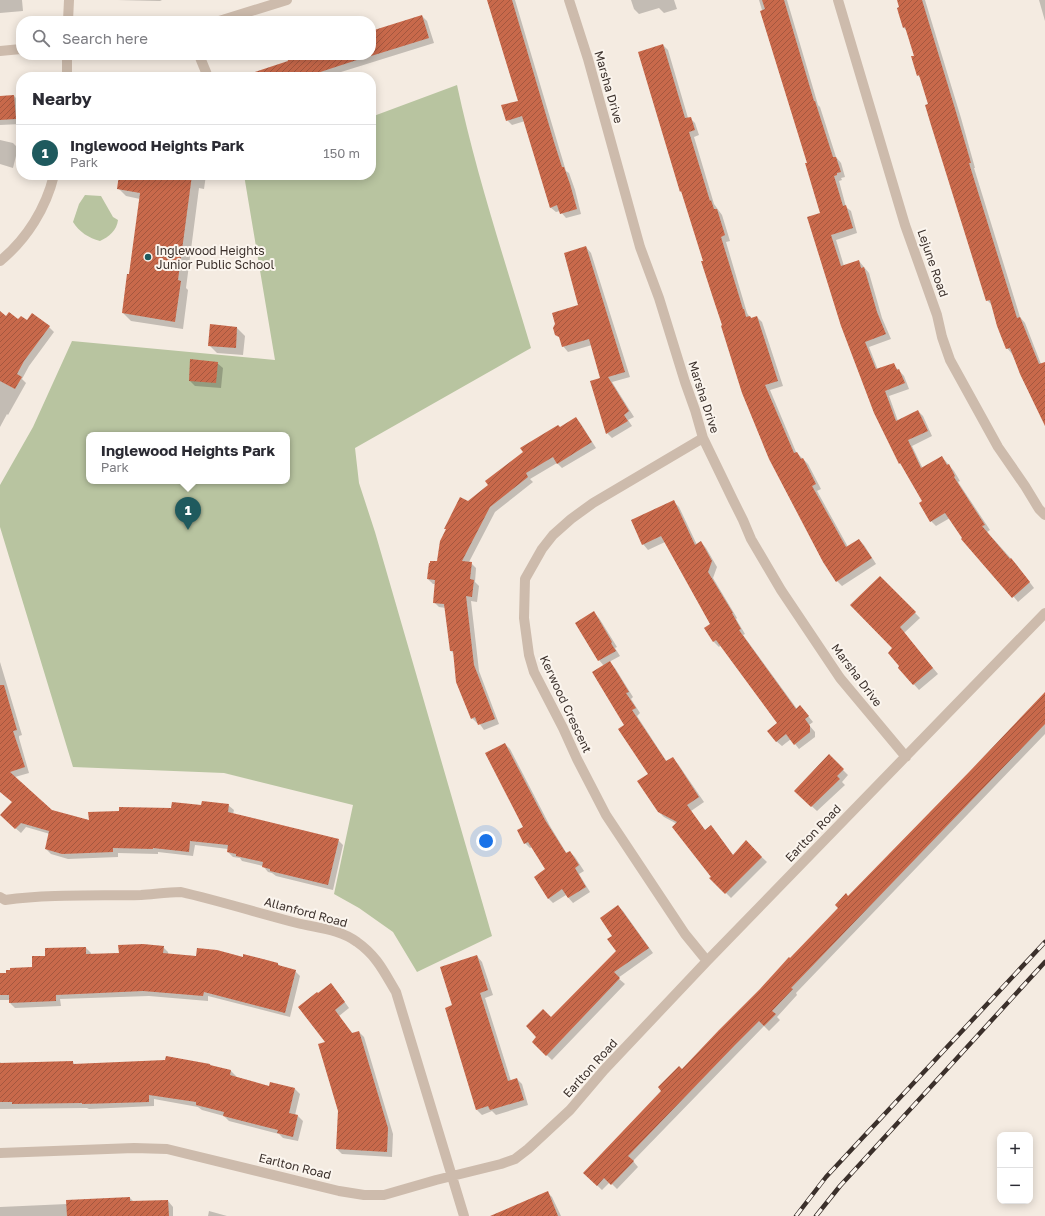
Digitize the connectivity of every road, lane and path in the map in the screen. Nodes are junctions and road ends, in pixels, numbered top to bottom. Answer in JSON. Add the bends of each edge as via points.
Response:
{"nodes":[{"id":1,"x":69,"y":0,"type":"edge"},
{"id":2,"x":287,"y":0,"type":"edge"},
{"id":3,"x":569,"y":0,"type":"edge"},
{"id":4,"x":838,"y":0,"type":"edge"},
{"id":5,"x":68,"y":16,"type":"edge"},
{"id":6,"x":235,"y":16,"type":"edge"},
{"id":7,"x":16,"y":49,"type":"edge"},
{"id":8,"x":0,"y":51,"type":"edge"},
{"id":9,"x":67,"y":60,"type":"edge"},
{"id":10,"x":201,"y":60,"type":"edge"},
{"id":11,"x":67,"y":72,"type":"edge"},
{"id":12,"x":206,"y":72,"type":"edge"},
{"id":13,"x":53,"y":180,"type":"edge"},
{"id":14,"x":0,"y":261,"type":"edge"},
{"id":15,"x":703,"y":438,"type":"junction"},
{"id":16,"x":1045,"y":515,"type":"edge"},
{"id":17,"x":1045,"y":613,"type":"edge"},
{"id":18,"x":906,"y":757,"type":"junction"},
{"id":19,"x":0,"y":897,"type":"edge"},
{"id":20,"x":707,"y":961,"type":"junction"},
{"id":21,"x":0,"y":1153,"type":"edge"},
{"id":22,"x":453,"y":1176,"type":"junction"},
{"id":23,"x":464,"y":1216,"type":"edge"}],
"edges":[{"from":1,"to":5,"type":"street"},
{"from":2,"to":6,"type":"street"},
{"from":3,"to":15,"type":"street","name":"Marsha Drive","via":[[640,247],[659,298]]},
{"from":4,"to":16,"type":"street","name":"Lejune Road","via":[[905,225],[950,360],[998,447]]},
{"from":7,"to":8,"type":"street"},
{"from":9,"to":11,"type":"street"},
{"from":10,"to":12,"type":"street"},
{"from":13,"to":14,"type":"street","via":[[32,226]]},
{"from":15,"to":18,"type":"street","name":"Marsha Drive","via":[[751,539],[784,596],[840,678]]},
{"from":15,"to":20,"type":"street","name":"Kerwood Crescent","via":[[593,502],[553,535],[525,579],[524,618],[534,672],[606,815],[685,934]]},
{"from":17,"to":18,"type":"street","name":"Earlton Road"},
{"from":18,"to":20,"type":"street","name":"Earlton Road"},
{"from":19,"to":22,"type":"street","name":"Allanford Road","via":[[5,900],[47,896],[181,892],[339,932],[356,941],[378,961],[396,992]]},
{"from":20,"to":22,"type":"street","name":"Earlton Road","via":[[604,1070],[570,1110],[528,1149],[516,1159]]},
{"from":21,"to":22,"type":"street","name":"Earlton Road","via":[[168,1149],[339,1191],[364,1194],[384,1195]]},
{"from":22,"to":23,"type":"street","name":"Allanford Road"}]}
